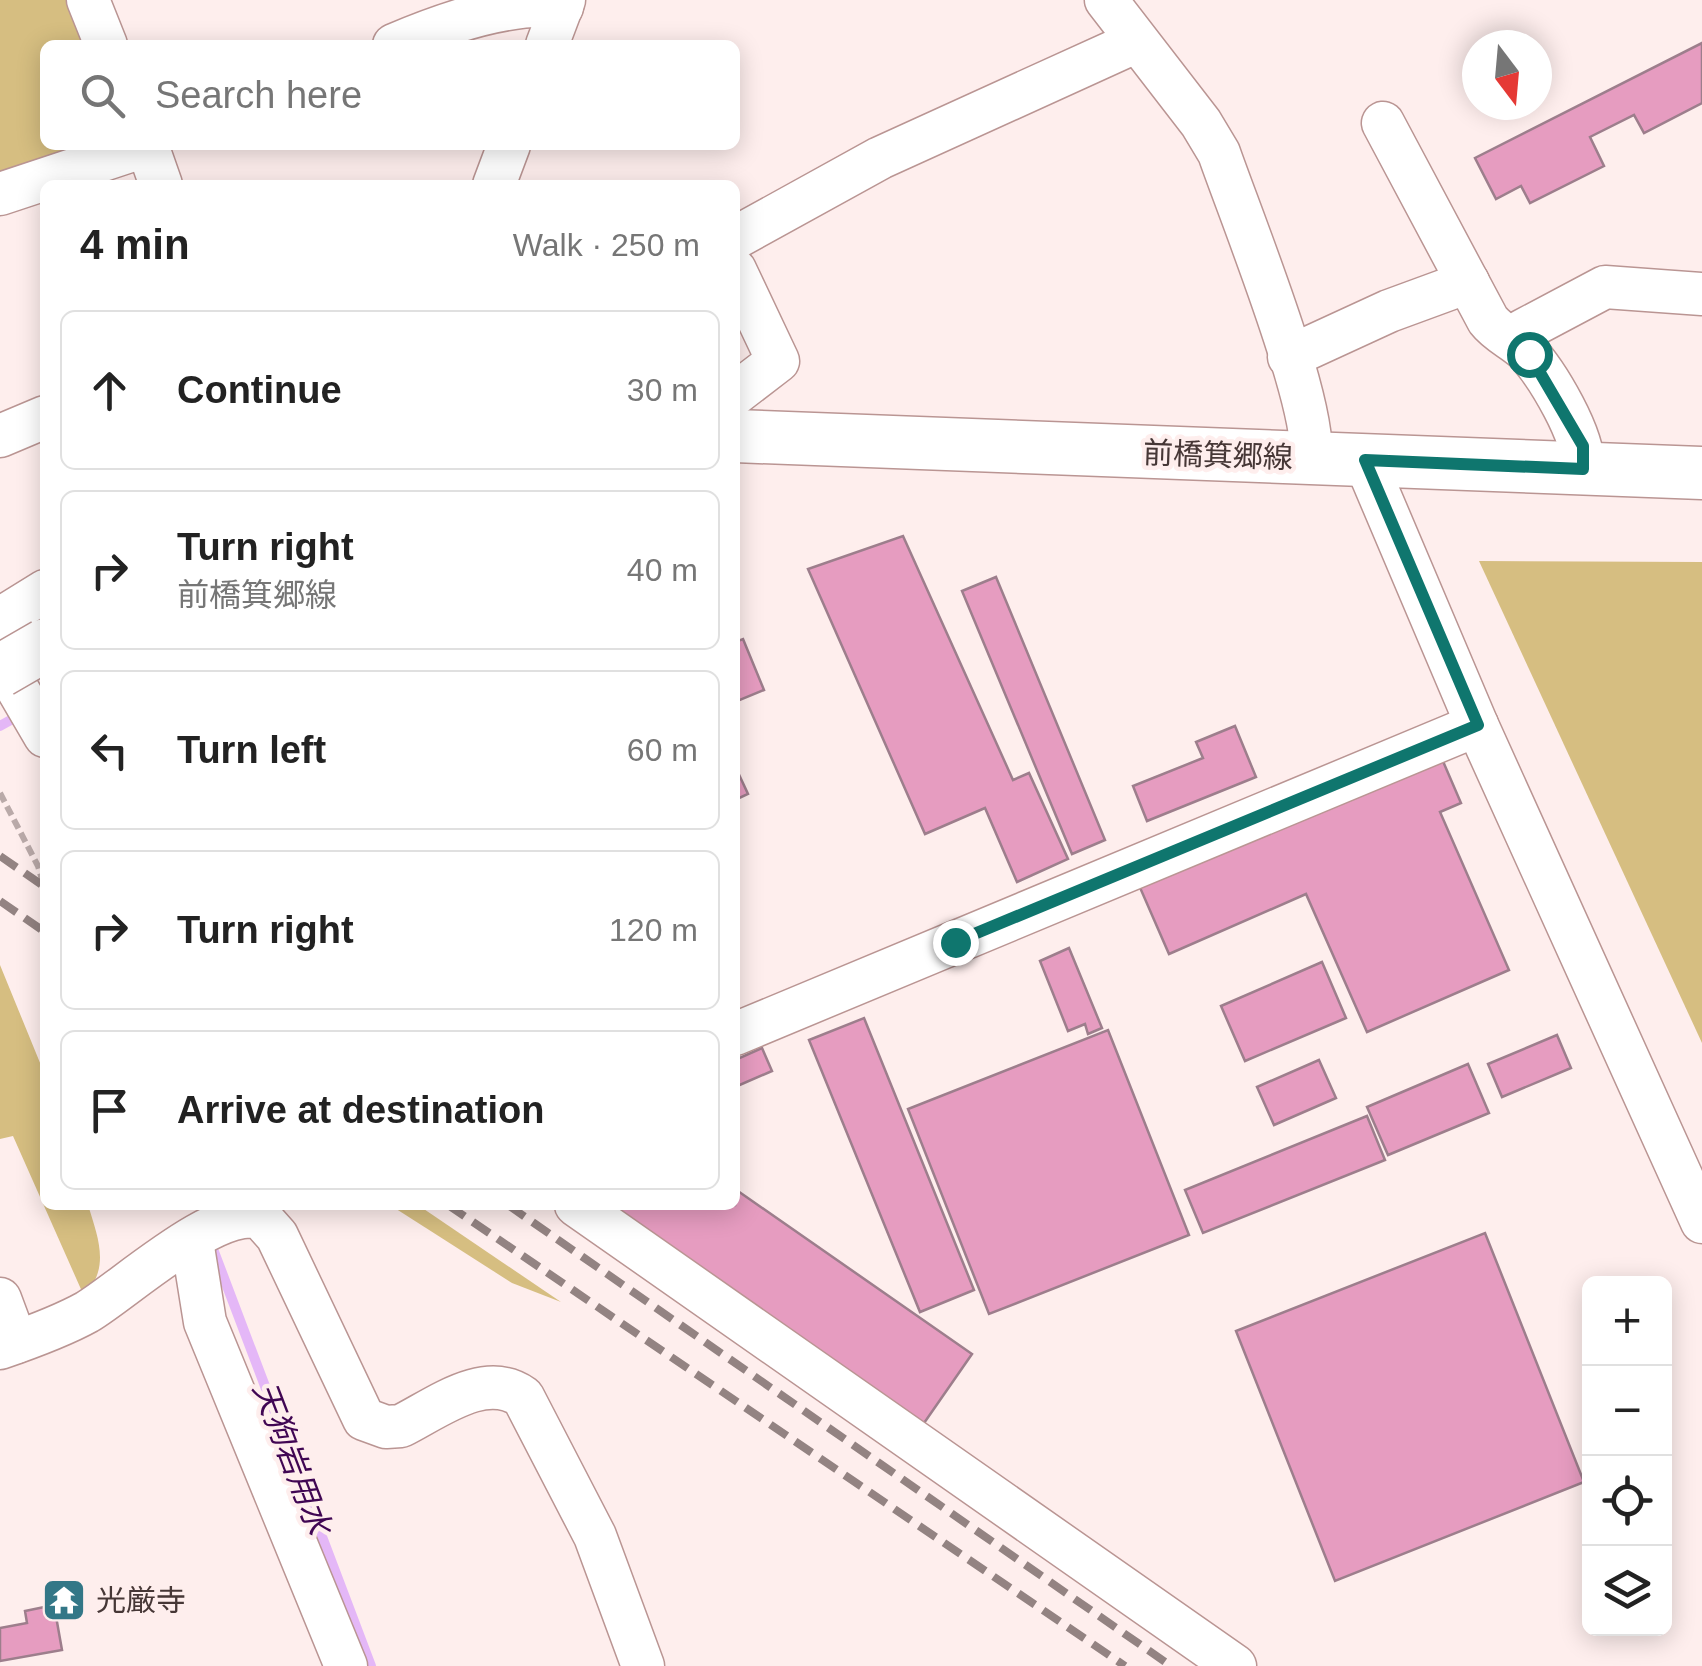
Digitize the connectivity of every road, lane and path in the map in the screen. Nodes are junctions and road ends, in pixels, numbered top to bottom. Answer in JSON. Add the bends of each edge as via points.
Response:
{"nodes":[{"id":1,"x":88,"y":0,"type":"edge"},
{"id":2,"x":1106,"y":0,"type":"edge"},
{"id":3,"x":465,"y":7,"type":"edge"},
{"id":4,"x":558,"y":17,"type":"edge"},
{"id":5,"x":1134,"y":38,"type":"junction"},
{"id":6,"x":104,"y":40,"type":"edge"},
{"id":7,"x":403,"y":40,"type":"edge"},
{"id":8,"x":1383,"y":123,"type":"dead end"},
{"id":9,"x":132,"y":150,"type":"edge"},
{"id":10,"x":149,"y":150,"type":"edge"},
{"id":11,"x":508,"y":150,"type":"edge"},
{"id":12,"x":42,"y":180,"type":"edge"},
{"id":13,"x":159,"y":180,"type":"edge"},
{"id":14,"x":496,"y":180,"type":"edge"},
{"id":15,"x":40,"y":181,"type":"edge"},
{"id":16,"x":0,"y":194,"type":"edge"},
{"id":17,"x":740,"y":235,"type":"edge"},
{"id":18,"x":740,"y":281,"type":"edge"},
{"id":19,"x":1468,"y":282,"type":"junction"},
{"id":20,"x":1702,"y":294,"type":"edge"},
{"id":21,"x":1515,"y":341,"type":"junction"},
{"id":22,"x":1290,"y":357,"type":"junction"},
{"id":23,"x":40,"y":419,"type":"edge"},
{"id":24,"x":740,"y":421,"type":"edge"},
{"id":25,"x":740,"y":427,"type":"edge"},
{"id":26,"x":0,"y":436,"type":"edge"},
{"id":27,"x":1310,"y":459,"type":"junction"},
{"id":28,"x":1365,"y":460,"type":"junction"},
{"id":29,"x":1583,"y":469,"type":"junction"},
{"id":30,"x":1702,"y":473,"type":"edge"},
{"id":31,"x":40,"y":595,"type":"edge"},
{"id":32,"x":0,"y":619,"type":"edge"},
{"id":33,"x":11,"y":666,"type":"edge"},
{"id":34,"x":40,"y":717,"type":"edge"},
{"id":35,"x":1478,"y":725,"type":"junction"},
{"id":36,"x":0,"y":794,"type":"edge"},
{"id":37,"x":40,"y":873,"type":"edge"},
{"id":38,"x":740,"y":1032,"type":"edge"},
{"id":39,"x":583,"y":1210,"type":"edge"},
{"id":40,"x":1702,"y":1222,"type":"edge"},
{"id":41,"x":192,"y":1240,"type":"junction"},
{"id":42,"x":0,"y":1299,"type":"edge"},
{"id":43,"x":8,"y":1345,"type":"edge"},
{"id":44,"x":346,"y":1666,"type":"edge"},
{"id":45,"x":643,"y":1666,"type":"edge"},
{"id":46,"x":1235,"y":1666,"type":"edge"}],
"edges":[{"from":1,"to":6,"type":"street"},
{"from":2,"to":5,"type":"street"},
{"from":3,"to":4,"type":"street","via":[[532,2]]},
{"from":3,"to":7,"type":"street"},
{"from":5,"to":17,"type":"street","via":[[880,158]]},
{"from":5,"to":22,"type":"street","via":[[1219,154]]},
{"from":8,"to":19,"type":"street"},
{"from":9,"to":12,"type":"street"},
{"from":10,"to":13,"type":"street"},
{"from":11,"to":14,"type":"street"},
{"from":15,"to":16,"type":"street"},
{"from":18,"to":24,"type":"street","via":[[778,361]]},
{"from":19,"to":21,"type":"street","via":[[1494,328]]},
{"from":19,"to":22,"type":"street"},
{"from":20,"to":21,"type":"street","via":[[1606,287],[1522,331]]},
{"from":21,"to":29,"type":"street","via":[[1541,371],[1583,446]]},
{"from":22,"to":27,"type":"street","via":[[1312,436]]},
{"from":23,"to":26,"type":"street"},
{"from":25,"to":27,"type":"main road","name":"前橋箕郷線"},
{"from":27,"to":28,"type":"main road","name":"前橋箕郷線"},
{"from":28,"to":29,"type":"main road","name":"前橋箕郷線"},
{"from":28,"to":35,"type":"street"},
{"from":29,"to":30,"type":"main road","name":"前橋箕郷線"},
{"from":31,"to":32,"type":"street"},
{"from":33,"to":34,"type":"street"},
{"from":35,"to":38,"type":"street"},
{"from":35,"to":40,"type":"street"},
{"from":36,"to":37,"type":"path"},
{"from":39,"to":46,"type":"street"},
{"from":41,"to":43,"type":"street","via":[[85,1313]]},
{"from":41,"to":44,"type":"street","via":[[205,1322]]},
{"from":41,"to":45,"type":"street","via":[[241,1217],[261,1218],[277,1236],[354,1406],[371,1423],[401,1426],[486,1386],[523,1396],[595,1536]]},
{"from":42,"to":43,"type":"street"}]}
